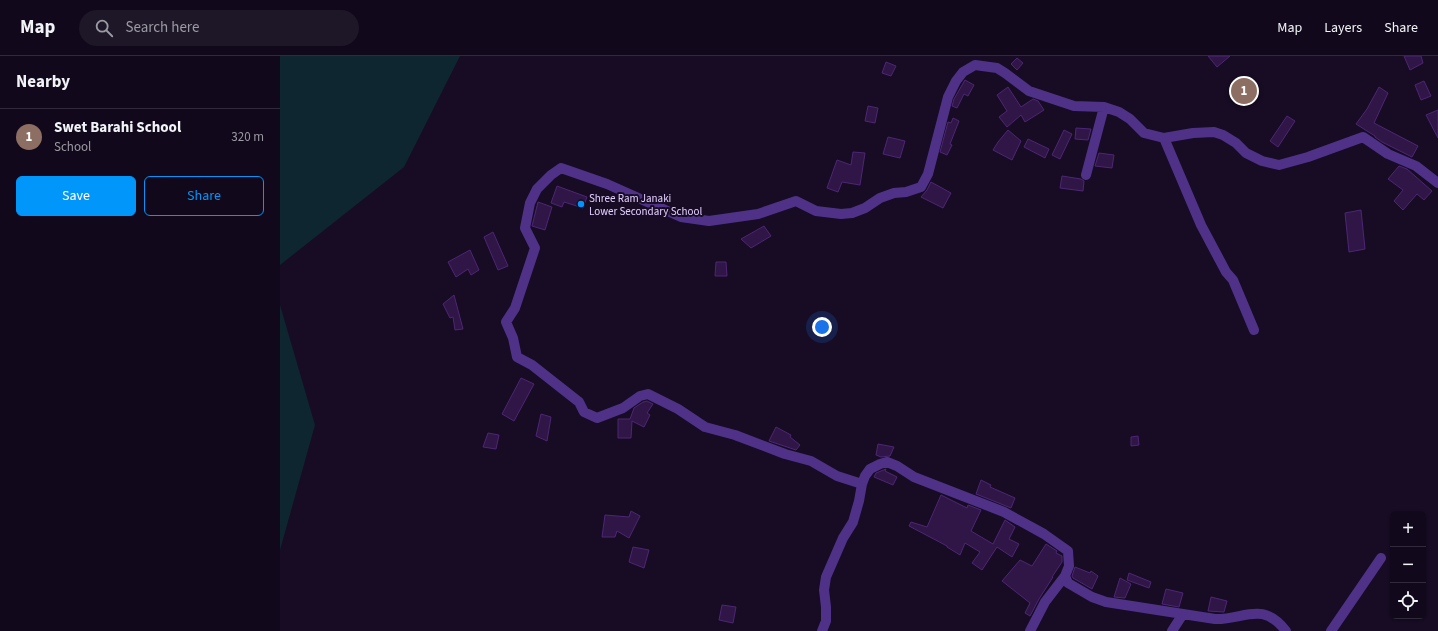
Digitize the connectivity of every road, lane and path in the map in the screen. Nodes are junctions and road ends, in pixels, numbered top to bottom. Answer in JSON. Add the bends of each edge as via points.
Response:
{"nodes":[{"id":1,"x":1104,"y":107,"type":"junction"},
{"id":2,"x":1164,"y":138,"type":"junction"},
{"id":3,"x":1086,"y":175,"type":"dead end"},
{"id":4,"x":1438,"y":183,"type":"edge"},
{"id":5,"x":1254,"y":330,"type":"dead end"},
{"id":6,"x":862,"y":484,"type":"junction"},
{"id":7,"x":1381,"y":558,"type":"dead end"},
{"id":8,"x":1065,"y":576,"type":"junction"},
{"id":9,"x":1183,"y":614,"type":"junction"},
{"id":10,"x":822,"y":631,"type":"edge"},
{"id":11,"x":1030,"y":631,"type":"edge"},
{"id":12,"x":1172,"y":631,"type":"edge"},
{"id":13,"x":1286,"y":631,"type":"edge"},
{"id":14,"x":1331,"y":631,"type":"edge"}],
"edges":[{"from":1,"to":2,"type":"street","via":[[1130,119],[1144,133]]},
{"from":1,"to":3,"type":"street"},
{"from":1,"to":6,"type":"street","via":[[1074,106],[1052,99],[1029,91],[997,68],[975,65],[963,72],[948,97],[928,174],[921,187],[880,198],[852,213],[816,211],[796,201],[758,214],[709,221],[681,217],[607,184],[561,168],[537,189],[530,203],[525,228],[535,248],[515,308],[506,322],[517,357],[532,365],[579,402],[584,412],[597,418],[623,408],[640,396],[648,394],[678,409],[705,427],[811,461],[837,476]]},
{"from":2,"to":4,"type":"street","via":[[1214,132],[1236,142],[1246,153],[1262,162],[1279,165],[1363,137],[1388,154],[1416,166]]},
{"from":2,"to":5,"type":"street","via":[[1201,225],[1226,272],[1233,280]]},
{"from":6,"to":8,"type":"street","via":[[870,469],[887,462],[914,477],[1004,512],[1044,534],[1068,551],[1069,566]]},
{"from":6,"to":10,"type":"street","via":[[853,522],[826,577],[826,621]]},
{"from":7,"to":14,"type":"street"},
{"from":8,"to":9,"type":"street","via":[[1068,583],[1106,602]]},
{"from":8,"to":11,"type":"street","via":[[1045,602]]},
{"from":9,"to":12,"type":"street"},
{"from":9,"to":13,"type":"street","via":[[1224,620],[1254,613],[1266,614]]}]}
